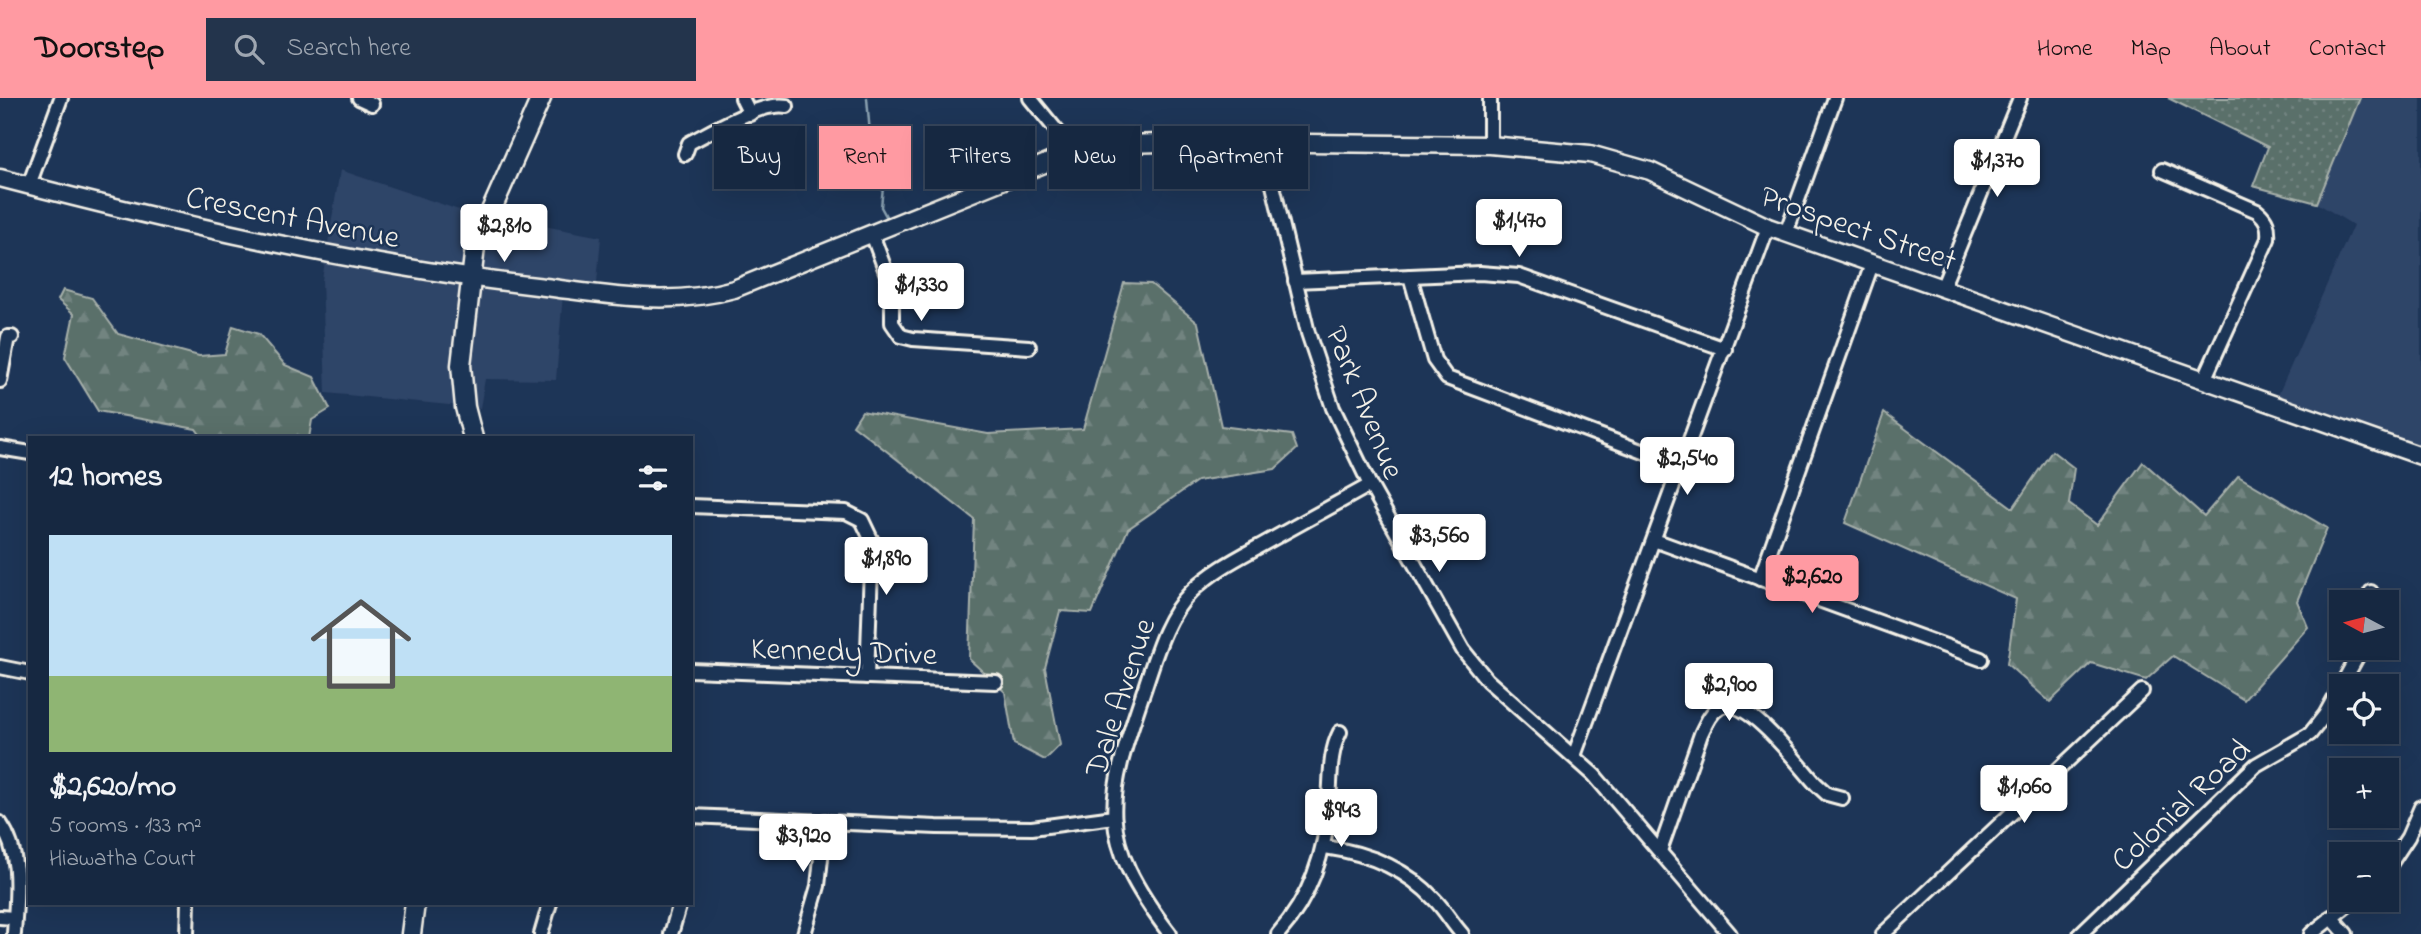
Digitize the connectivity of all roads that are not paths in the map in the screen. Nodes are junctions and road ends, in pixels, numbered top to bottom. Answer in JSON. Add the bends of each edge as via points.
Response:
{"nodes":[{"id":1,"x":61,"y":98,"type":"edge"},
{"id":2,"x":359,"y":98,"type":"edge"},
{"id":3,"x":541,"y":98,"type":"edge"},
{"id":4,"x":742,"y":98,"type":"edge"},
{"id":5,"x":1030,"y":98,"type":"edge"},
{"id":6,"x":1490,"y":98,"type":"edge"},
{"id":7,"x":1835,"y":98,"type":"edge"},
{"id":8,"x":2020,"y":98,"type":"edge"},
{"id":9,"x":372,"y":104,"type":"dead end"},
{"id":10,"x":787,"y":106,"type":"dead end"},
{"id":11,"x":750,"y":114,"type":"junction"},
{"id":12,"x":1053,"y":126,"type":"edge"},
{"id":13,"x":1308,"y":143,"type":"edge"},
{"id":14,"x":1490,"y":145,"type":"junction"},
{"id":15,"x":685,"y":155,"type":"dead end"},
{"id":16,"x":1049,"y":163,"type":"edge"},
{"id":17,"x":2162,"y":170,"type":"dead end"},
{"id":18,"x":0,"y":178,"type":"edge"},
{"id":19,"x":29,"y":185,"type":"junction"},
{"id":20,"x":1274,"y":189,"type":"edge"},
{"id":21,"x":1768,"y":227,"type":"junction"},
{"id":22,"x":1786,"y":233,"type":"junction"},
{"id":23,"x":872,"y":234,"type":"junction"},
{"id":24,"x":1872,"y":264,"type":"junction"},
{"id":25,"x":1410,"y":276,"type":"junction"},
{"id":26,"x":470,"y":278,"type":"junction"},
{"id":27,"x":1295,"y":281,"type":"junction"},
{"id":28,"x":1943,"y":286,"type":"junction"},
{"id":29,"x":12,"y":337,"type":"dead end"},
{"id":30,"x":1029,"y":347,"type":"dead end"},
{"id":31,"x":1724,"y":349,"type":"junction"},
{"id":32,"x":2204,"y":380,"type":"junction"},
{"id":33,"x":0,"y":381,"type":"edge"},
{"id":34,"x":472,"y":436,"type":"edge"},
{"id":35,"x":0,"y":448,"type":"edge"},
{"id":36,"x":28,"y":453,"type":"edge"},
{"id":37,"x":2421,"y":456,"type":"edge"},
{"id":38,"x":1681,"y":466,"type":"junction"},
{"id":39,"x":1370,"y":485,"type":"junction"},
{"id":40,"x":693,"y":506,"type":"edge"},
{"id":41,"x":1654,"y":540,"type":"junction"},
{"id":42,"x":1760,"y":579,"type":"junction"},
{"id":43,"x":1981,"y":659,"type":"dead end"},
{"id":44,"x":2355,"y":660,"type":"edge"},
{"id":45,"x":0,"y":667,"type":"edge"},
{"id":46,"x":693,"y":670,"type":"edge"},
{"id":47,"x":28,"y":673,"type":"edge"},
{"id":48,"x":867,"y":677,"type":"junction"},
{"id":49,"x":996,"y":682,"type":"dead end"},
{"id":50,"x":2142,"y":691,"type":"dead end"},
{"id":51,"x":1340,"y":732,"type":"dead end"},
{"id":52,"x":1574,"y":756,"type":"junction"},
{"id":53,"x":1842,"y":798,"type":"dead end"},
{"id":54,"x":2421,"y":807,"type":"edge"},
{"id":55,"x":693,"y":816,"type":"edge"},
{"id":56,"x":1114,"y":817,"type":"junction"},
{"id":57,"x":825,"y":821,"type":"junction"},
{"id":58,"x":0,"y":823,"type":"edge"},
{"id":59,"x":1325,"y":847,"type":"junction"},
{"id":60,"x":1660,"y":851,"type":"junction"},
{"id":61,"x":2399,"y":851,"type":"edge"},
{"id":62,"x":188,"y":905,"type":"edge"},
{"id":63,"x":415,"y":905,"type":"edge"},
{"id":64,"x":549,"y":905,"type":"edge"},
{"id":65,"x":679,"y":905,"type":"edge"},
{"id":66,"x":2338,"y":912,"type":"edge"},
{"id":67,"x":0,"y":917,"type":"edge"},
{"id":68,"x":2331,"y":917,"type":"junction"},
{"id":69,"x":15,"y":918,"type":"junction"},
{"id":70,"x":14,"y":934,"type":"edge"},
{"id":71,"x":187,"y":934,"type":"edge"},
{"id":72,"x":411,"y":934,"type":"edge"},
{"id":73,"x":541,"y":934,"type":"edge"},
{"id":74,"x":671,"y":934,"type":"edge"},
{"id":75,"x":804,"y":934,"type":"edge"},
{"id":76,"x":1170,"y":934,"type":"edge"},
{"id":77,"x":1278,"y":934,"type":"edge"},
{"id":78,"x":1462,"y":934,"type":"edge"},
{"id":79,"x":1730,"y":934,"type":"edge"},
{"id":80,"x":1883,"y":934,"type":"edge"},
{"id":81,"x":2080,"y":934,"type":"edge"},
{"id":82,"x":2311,"y":934,"type":"edge"},
{"id":83,"x":2346,"y":934,"type":"edge"}],
"edges":[{"from":1,"to":19,"type":"street"},
{"from":2,"to":9,"type":"street"},
{"from":3,"to":26,"type":"main road","via":[[480,232]]},
{"from":4,"to":11,"type":"street"},
{"from":5,"to":12,"type":"street"},
{"from":6,"to":14,"type":"street"},
{"from":7,"to":22,"type":"street"},
{"from":8,"to":28,"type":"street"},
{"from":10,"to":11,"type":"street","via":[[776,104]]},
{"from":11,"to":15,"type":"street","via":[[688,143]]},
{"from":13,"to":14,"type":"main road","name":"Prospect Street"},
{"from":14,"to":21,"type":"main road","name":"Prospect Street","via":[[1554,148],[1625,162]]},
{"from":16,"to":23,"type":"main road","name":"Crescent Avenue"},
{"from":17,"to":32,"type":"street","via":[[2257,211],[2269,230]]},
{"from":18,"to":19,"type":"main road","name":"Crescent Avenue"},
{"from":19,"to":26,"type":"main road","name":"Crescent Avenue","via":[[231,236]]},
{"from":20,"to":27,"type":"street","name":"Park Avenue"},
{"from":21,"to":22,"type":"main road","name":"Prospect Street"},
{"from":21,"to":31,"type":"street"},
{"from":22,"to":24,"type":"main road","name":"Prospect Street"},
{"from":23,"to":26,"type":"main road","name":"Crescent Avenue","via":[[734,289],[688,299],[644,299]]},
{"from":23,"to":30,"type":"street","via":[[891,288],[892,323],[901,335],[913,340]]},
{"from":24,"to":28,"type":"main road","name":"Prospect Street"},
{"from":24,"to":42,"type":"street"},
{"from":25,"to":27,"type":"street"},
{"from":25,"to":31,"type":"street","via":[[1519,276]]},
{"from":25,"to":38,"type":"street","via":[[1434,360],[1447,377]]},
{"from":26,"to":34,"type":"main road","via":[[461,376]]},
{"from":27,"to":39,"type":"street","name":"Park Avenue","via":[[1320,371]]},
{"from":28,"to":32,"type":"main road","name":"Prospect Street"},
{"from":29,"to":33,"type":"street","via":[[8,337]]},
{"from":31,"to":38,"type":"street"},
{"from":32,"to":37,"type":"main road","name":"Prospect Street"},
{"from":35,"to":36,"type":"street"},
{"from":38,"to":41,"type":"street"},
{"from":39,"to":52,"type":"street","name":"Park Avenue","via":[[1474,666]]},
{"from":39,"to":56,"type":"street","name":"Dale Avenue","via":[[1219,569],[1178,607],[1152,666],[1118,768]]},
{"from":40,"to":48,"type":"street","via":[[846,512],[866,525],[872,541]]},
{"from":41,"to":42,"type":"street"},
{"from":41,"to":52,"type":"street"},
{"from":42,"to":43,"type":"street"},
{"from":44,"to":81,"type":"street","name":"Colonial Road","via":[[2310,734],[2256,765]]},
{"from":45,"to":47,"type":"street"},
{"from":46,"to":48,"type":"street","name":"Kennedy Drive"},
{"from":48,"to":49,"type":"street","name":"Kennedy Drive"},
{"from":50,"to":80,"type":"street"},
{"from":51,"to":59,"type":"street","via":[[1332,761]]},
{"from":52,"to":60,"type":"street","name":"Park Avenue"},
{"from":53,"to":60,"type":"street","via":[[1816,785],[1751,713],[1729,705],[1709,716]]},
{"from":54,"to":61,"type":"street"},
{"from":55,"to":57,"type":"street"},
{"from":56,"to":57,"type":"street","via":[[1032,828]]},
{"from":56,"to":76,"type":"street","name":"Dale Avenue","via":[[1129,872]]},
{"from":57,"to":75,"type":"street","via":[[818,886]]},
{"from":58,"to":69,"type":"street","via":[[14,853]]},
{"from":59,"to":77,"type":"street","via":[[1308,889]]},
{"from":59,"to":78,"type":"street","via":[[1365,855],[1400,871],[1434,898]]},
{"from":60,"to":79,"type":"street","name":"Park Avenue"},
{"from":62,"to":71,"type":"street"},
{"from":63,"to":72,"type":"main road"},
{"from":64,"to":73,"type":"street"},
{"from":65,"to":74,"type":"street"},
{"from":66,"to":68,"type":"street"},
{"from":67,"to":69,"type":"street"},
{"from":68,"to":82,"type":"street"},
{"from":68,"to":83,"type":"street"},
{"from":69,"to":70,"type":"street"}]}
